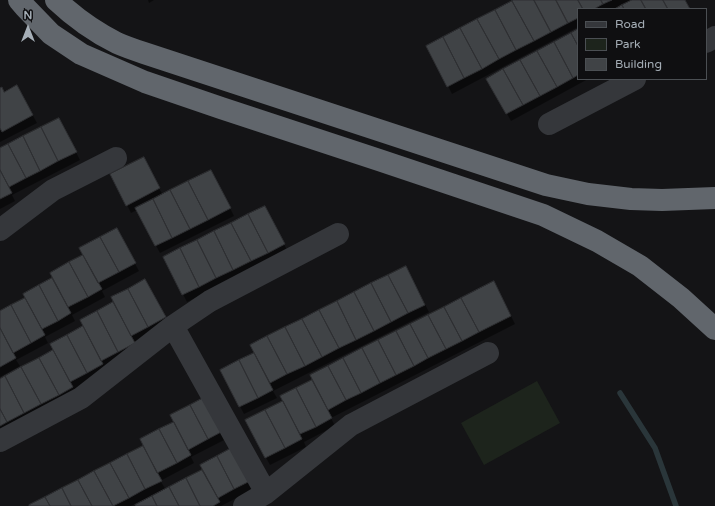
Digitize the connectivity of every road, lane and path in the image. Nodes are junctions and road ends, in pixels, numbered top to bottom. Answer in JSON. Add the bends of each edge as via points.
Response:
{"nodes":[{"id":1,"x":19,"y":0,"type":"edge"},
{"id":2,"x":56,"y":0,"type":"edge"},
{"id":3,"x":633,"y":80,"type":"edge"},
{"id":4,"x":549,"y":124,"type":"dead end"},
{"id":5,"x":116,"y":158,"type":"dead end"},
{"id":6,"x":715,"y":198,"type":"edge"},
{"id":7,"x":0,"y":230,"type":"edge"},
{"id":8,"x":338,"y":234,"type":"dead end"},
{"id":9,"x":173,"y":326,"type":"junction"},
{"id":10,"x":715,"y":329,"type":"edge"},
{"id":11,"x":488,"y":353,"type":"dead end"},
{"id":12,"x":0,"y":441,"type":"edge"},
{"id":13,"x":266,"y":493,"type":"junction"},
{"id":14,"x":244,"y":506,"type":"edge"}],
"edges":[{"from":1,"to":10,"type":"highway","via":[[52,34],[81,54],[145,82],[550,218],[640,266]]},
{"from":2,"to":6,"type":"highway","via":[[94,30],[144,53],[546,185],[588,194],[631,199]]},
{"from":3,"to":4,"type":"street"},
{"from":5,"to":7,"type":"street","via":[[53,190]]},
{"from":8,"to":9,"type":"street","via":[[210,301]]},
{"from":9,"to":12,"type":"street","via":[[81,398]]},
{"from":9,"to":13,"type":"street"},
{"from":11,"to":13,"type":"street","via":[[351,425]]},
{"from":13,"to":14,"type":"street"}]}
